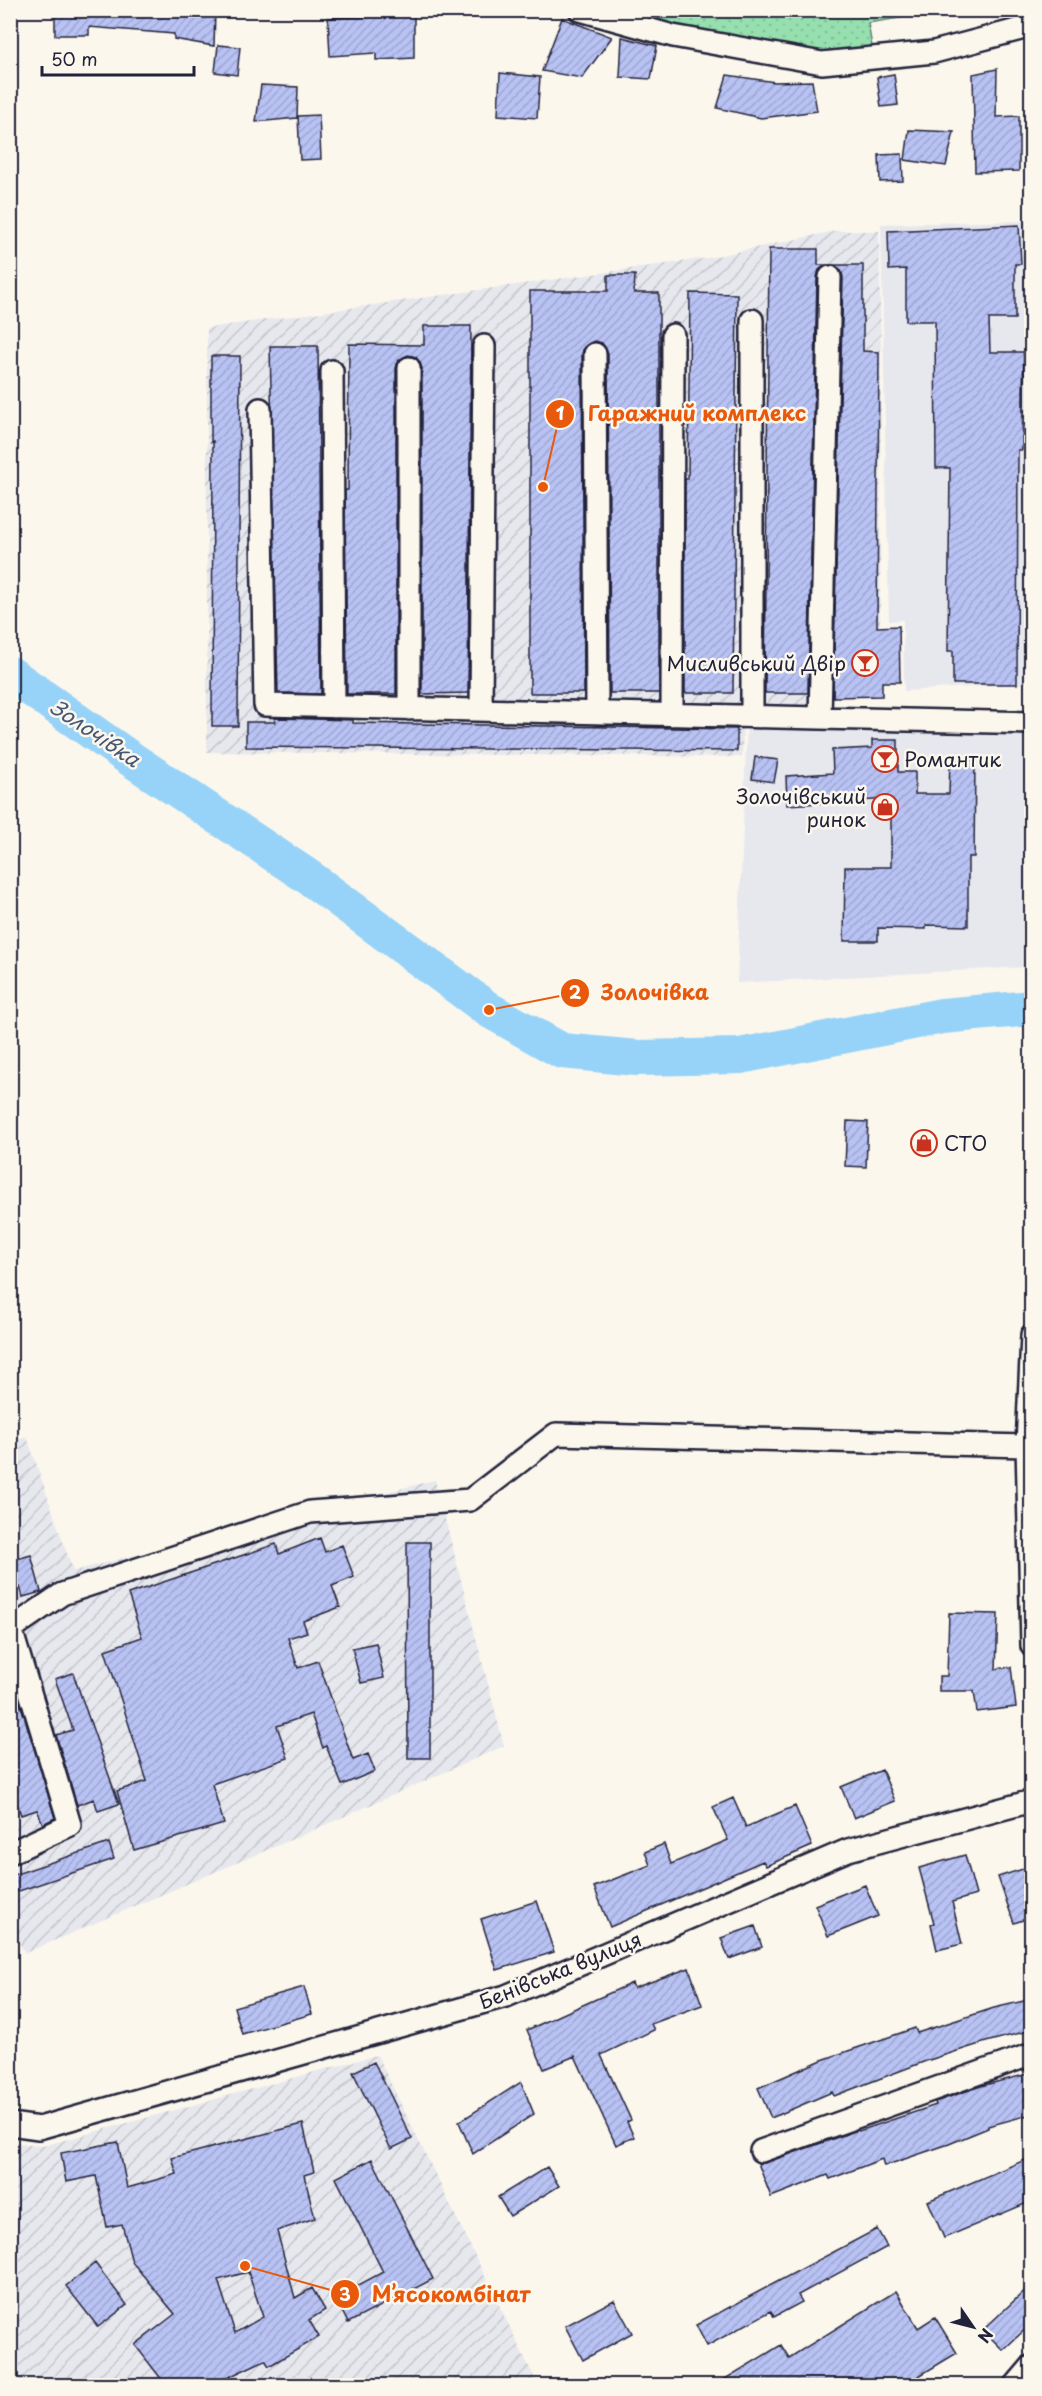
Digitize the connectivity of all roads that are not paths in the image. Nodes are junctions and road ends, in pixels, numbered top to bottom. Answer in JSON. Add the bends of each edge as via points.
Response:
{"nodes":[{"id":1,"x":580,"y":10,"type":"edge"},
{"id":2,"x":610,"y":14,"type":"edge"},
{"id":3,"x":1024,"y":21,"type":"edge"},
{"id":4,"x":830,"y":277,"type":"dead end"},
{"id":5,"x":753,"y":320,"type":"dead end"},
{"id":6,"x":673,"y":335,"type":"dead end"},
{"id":7,"x":484,"y":346,"type":"dead end"},
{"id":8,"x":595,"y":354,"type":"dead end"},
{"id":9,"x":409,"y":368,"type":"dead end"},
{"id":10,"x":332,"y":371,"type":"dead end"},
{"id":11,"x":260,"y":409,"type":"dead end"},
{"id":12,"x":334,"y":707,"type":"junction"},
{"id":13,"x":409,"y":709,"type":"junction"},
{"id":14,"x":481,"y":710,"type":"junction"},
{"id":15,"x":597,"y":713,"type":"junction"},
{"id":16,"x":672,"y":715,"type":"junction"},
{"id":17,"x":752,"y":717,"type":"junction"},
{"id":18,"x":820,"y":718,"type":"junction"},
{"id":19,"x":1032,"y":723,"type":"edge"},
{"id":20,"x":1032,"y":1335,"type":"edge"},
{"id":21,"x":1028,"y":1446,"type":"junction"},
{"id":22,"x":1032,"y":1646,"type":"edge"},
{"id":23,"x":1032,"y":1801,"type":"edge"},
{"id":24,"x":10,"y":1853,"type":"edge"},
{"id":25,"x":1032,"y":2054,"type":"edge"},
{"id":26,"x":10,"y":2124,"type":"edge"},
{"id":27,"x":761,"y":2151,"type":"dead end"},
{"id":28,"x":1032,"y":2366,"type":"edge"},
{"id":29,"x":1015,"y":2385,"type":"edge"}],
"edges":[{"from":1,"to":2,"type":"street"},
{"from":2,"to":3,"type":"street","via":[[673,36],[822,63],[934,52]]},
{"from":4,"to":18,"type":"street"},
{"from":5,"to":17,"type":"street"},
{"from":6,"to":16,"type":"street"},
{"from":7,"to":14,"type":"street"},
{"from":8,"to":15,"type":"street"},
{"from":9,"to":13,"type":"street"},
{"from":10,"to":12,"type":"street"},
{"from":11,"to":12,"type":"street","via":[[265,705]]},
{"from":12,"to":13,"type":"street"},
{"from":13,"to":14,"type":"street"},
{"from":14,"to":15,"type":"street"},
{"from":15,"to":16,"type":"street"},
{"from":16,"to":17,"type":"street"},
{"from":17,"to":18,"type":"street"},
{"from":18,"to":19,"type":"street"},
{"from":20,"to":21,"type":"street"},
{"from":21,"to":22,"type":"street"},
{"from":21,"to":24,"type":"street","via":[[556,1434],[470,1500],[309,1512],[62,1594],[10,1629],[70,1825]]},
{"from":23,"to":26,"type":"street","name":"Бенівська вулиця","via":[[848,1851],[506,1995],[39,2128]]},
{"from":25,"to":27,"type":"street"},
{"from":28,"to":29,"type":"street"}]}
